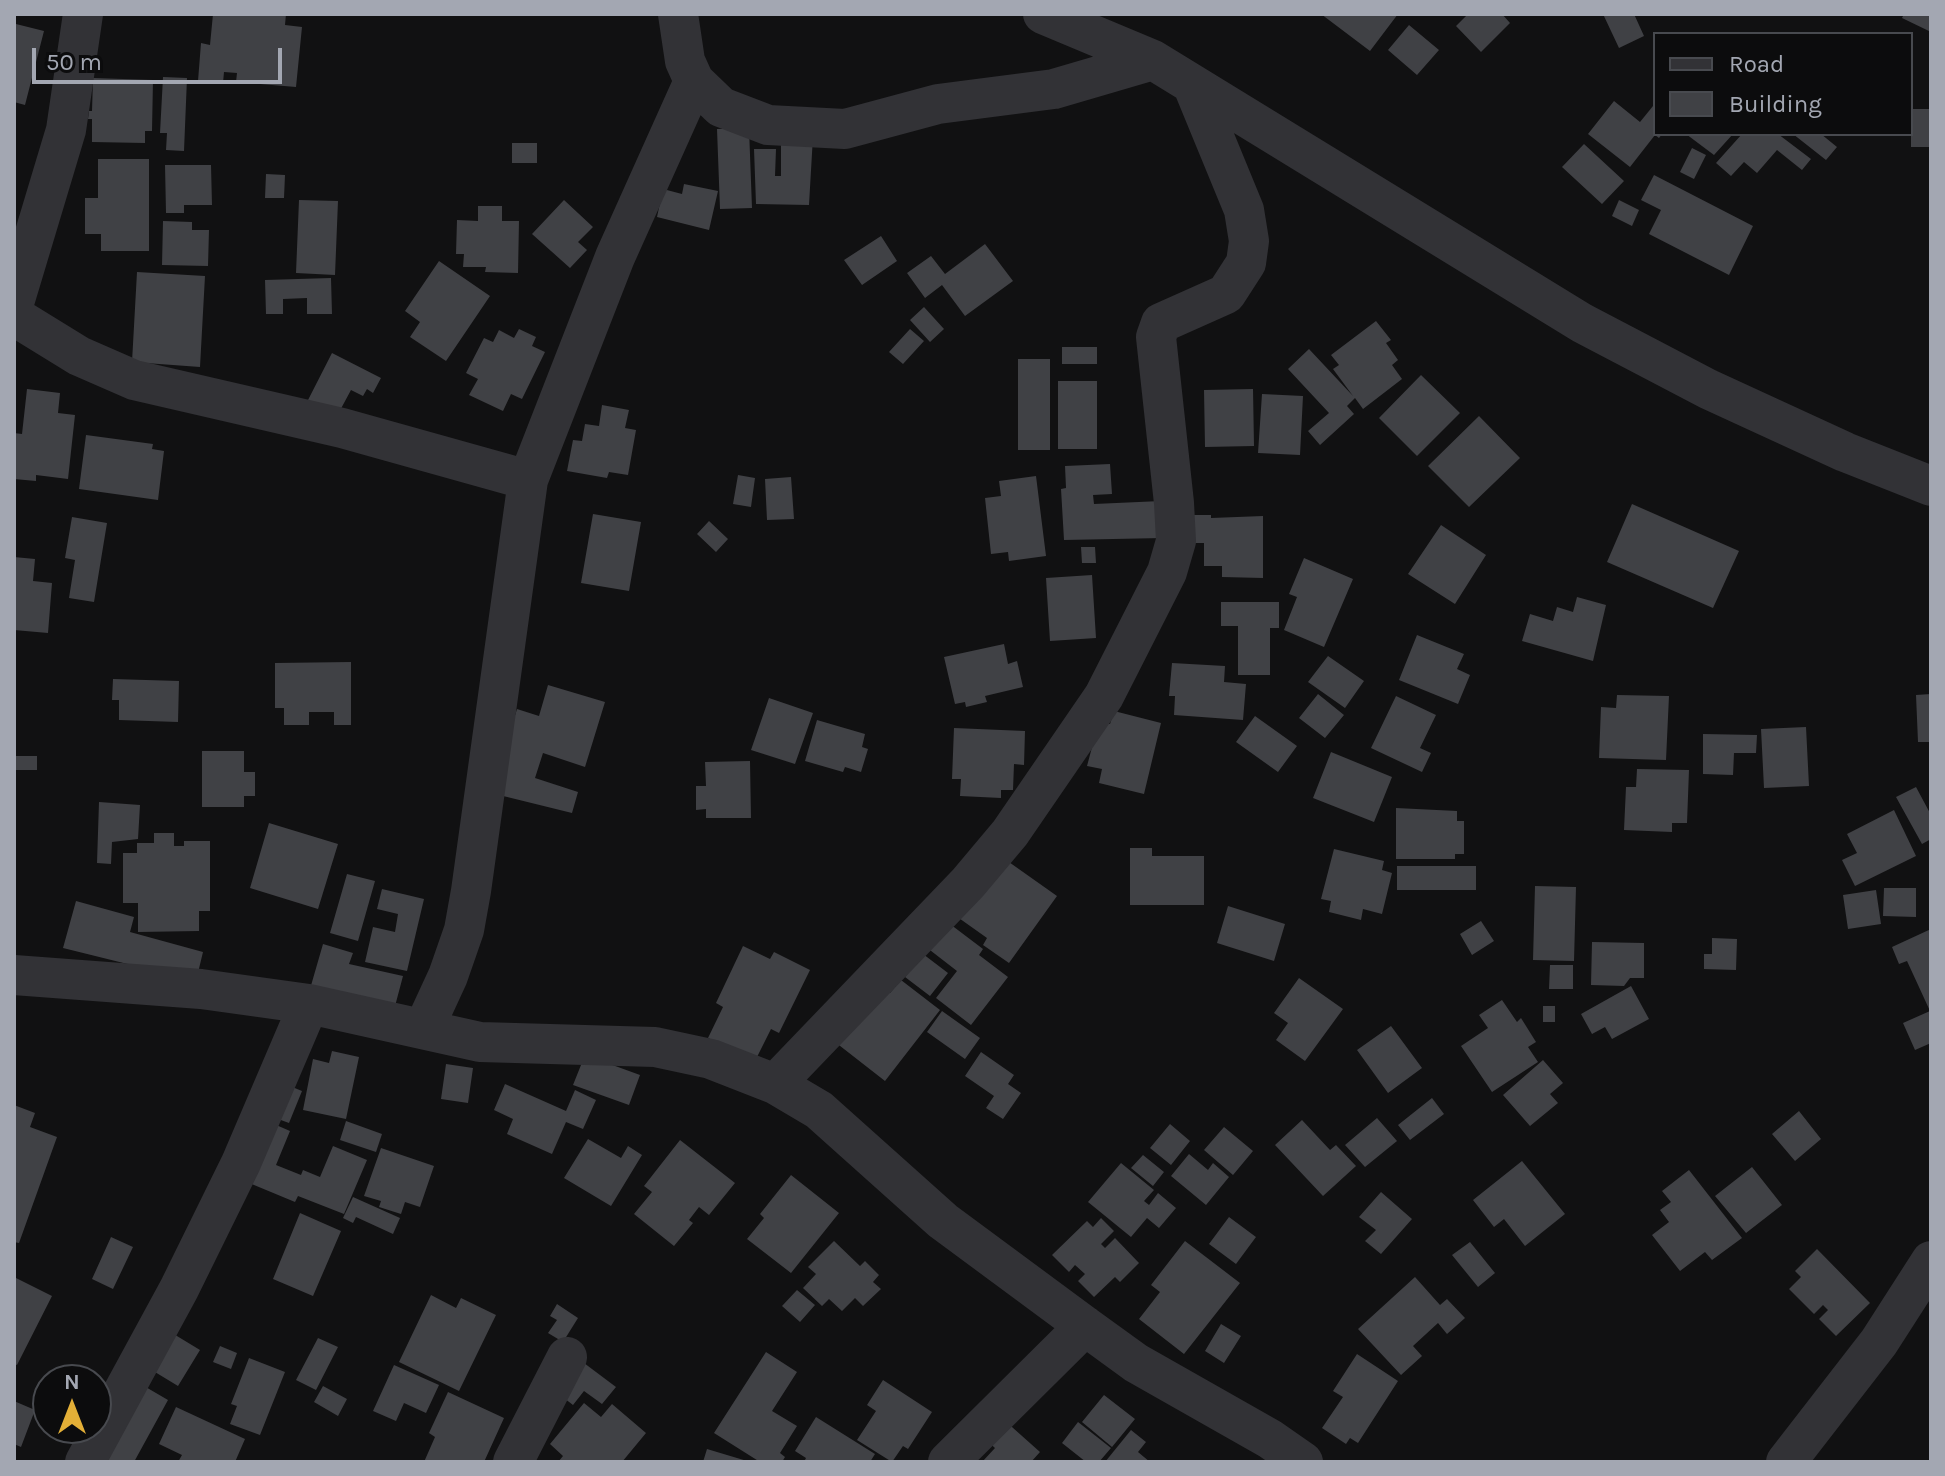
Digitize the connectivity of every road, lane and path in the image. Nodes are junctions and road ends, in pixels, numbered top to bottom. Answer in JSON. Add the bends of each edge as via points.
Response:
{"nodes":[{"id":1,"x":83,"y":14,"type":"edge"},
{"id":2,"x":678,"y":14,"type":"edge"},
{"id":3,"x":1043,"y":14,"type":"edge"},
{"id":4,"x":1153,"y":60,"type":"junction"},
{"id":5,"x":694,"y":81,"type":"junction"},
{"id":6,"x":1193,"y":86,"type":"junction"},
{"id":7,"x":14,"y":303,"type":"edge"},
{"id":8,"x":14,"y":316,"type":"edge"},
{"id":9,"x":528,"y":480,"type":"junction"},
{"id":10,"x":1931,"y":486,"type":"edge"},
{"id":11,"x":14,"y":975,"type":"edge"},
{"id":12,"x":309,"y":1004,"type":"junction"},
{"id":13,"x":424,"y":1028,"type":"junction"},
{"id":14,"x":775,"y":1084,"type":"junction"},
{"id":15,"x":1931,"y":1261,"type":"edge"},
{"id":16,"x":1085,"y":1326,"type":"junction"},
{"id":17,"x":567,"y":1357,"type":"dead end"},
{"id":18,"x":85,"y":1462,"type":"edge"},
{"id":19,"x":513,"y":1462,"type":"edge"},
{"id":20,"x":948,"y":1462,"type":"edge"},
{"id":21,"x":1303,"y":1462,"type":"edge"},
{"id":22,"x":1786,"y":1462,"type":"edge"}],
"edges":[{"from":1,"to":7,"type":"street","via":[[66,130]]},
{"from":2,"to":5,"type":"street","via":[[685,61]]},
{"from":3,"to":4,"type":"street"},
{"from":4,"to":5,"type":"street","via":[[1054,89],[938,104],[845,129],[768,125],[745,118],[721,107]]},
{"from":4,"to":6,"type":"street"},
{"from":5,"to":9,"type":"street","via":[[615,257]]},
{"from":6,"to":10,"type":"street","via":[[1582,323],[1708,389]]},
{"from":6,"to":14,"type":"street","via":[[1244,210],[1249,241],[1246,263],[1226,294],[1161,323],[1156,337],[1176,541],[1167,572],[1104,696],[1010,833]]},
{"from":8,"to":9,"type":"street","via":[[79,356],[134,380],[342,428]]},
{"from":9,"to":13,"type":"street","via":[[464,930]]},
{"from":11,"to":12,"type":"street","via":[[201,989]]},
{"from":12,"to":13,"type":"street"},
{"from":12,"to":18,"type":"street","via":[[241,1163]]},
{"from":13,"to":14,"type":"street","via":[[480,1042],[655,1047],[711,1059]]},
{"from":14,"to":16,"type":"street","via":[[819,1110],[943,1221]]},
{"from":15,"to":22,"type":"street","via":[[1879,1342]]},
{"from":16,"to":20,"type":"street"},
{"from":16,"to":21,"type":"street","via":[[1136,1363]]},
{"from":17,"to":19,"type":"street"}]}
